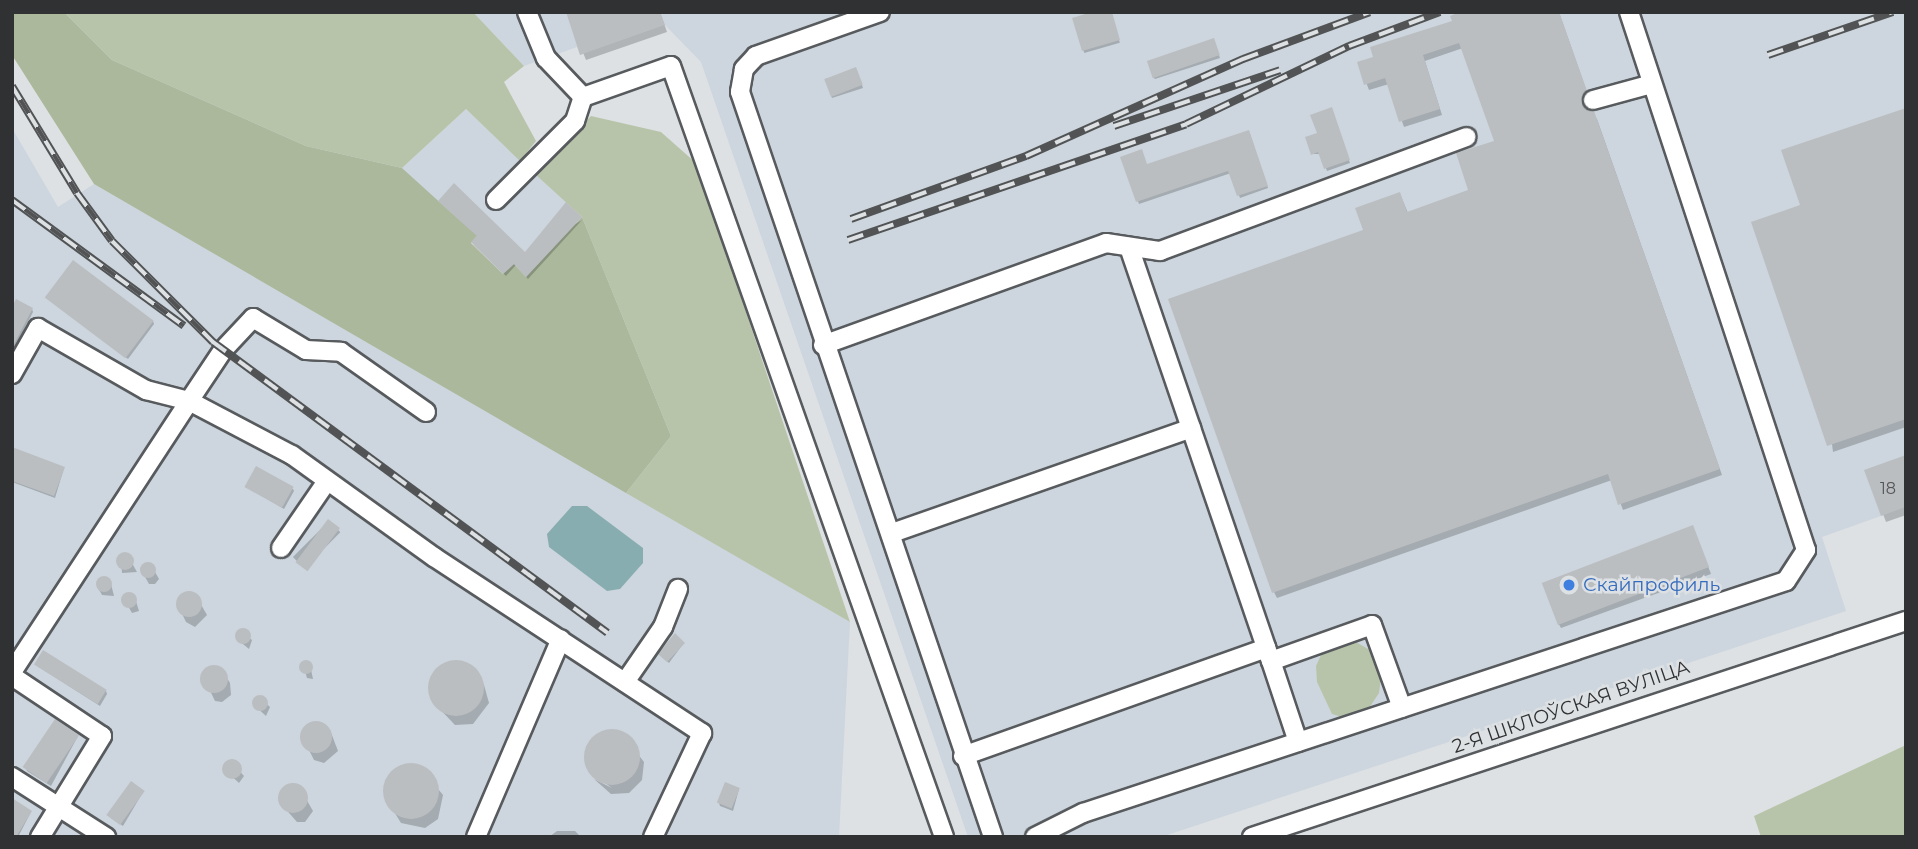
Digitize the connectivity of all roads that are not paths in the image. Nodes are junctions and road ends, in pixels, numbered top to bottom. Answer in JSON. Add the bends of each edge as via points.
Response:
{"nodes":[{"id":1,"x":527,"y":12,"type":"edge"},
{"id":2,"x":880,"y":12,"type":"edge"},
{"id":3,"x":1629,"y":12,"type":"edge"},
{"id":4,"x":1652,"y":85,"type":"junction"},
{"id":5,"x":583,"y":97,"type":"junction"},
{"id":6,"x":1593,"y":100,"type":"dead end"},
{"id":7,"x":1466,"y":136,"type":"dead end"},
{"id":8,"x":496,"y":200,"type":"dead end"},
{"id":9,"x":1129,"y":247,"type":"junction"},
{"id":10,"x":823,"y":345,"type":"junction"},
{"id":11,"x":12,"y":374,"type":"edge"},
{"id":12,"x":189,"y":401,"type":"junction"},
{"id":13,"x":426,"y":412,"type":"dead end"},
{"id":14,"x":1191,"y":428,"type":"junction"},
{"id":15,"x":327,"y":481,"type":"junction"},
{"id":16,"x":892,"y":533,"type":"junction"},
{"id":17,"x":281,"y":548,"type":"dead end"},
{"id":18,"x":678,"y":589,"type":"dead end"},
{"id":19,"x":1906,"y":621,"type":"edge"},
{"id":20,"x":561,"y":639,"type":"junction"},
{"id":21,"x":1269,"y":655,"type":"junction"},
{"id":22,"x":12,"y":674,"type":"edge"},
{"id":23,"x":625,"y":682,"type":"junction"},
{"id":24,"x":1402,"y":708,"type":"junction"},
{"id":25,"x":1298,"y":742,"type":"junction"},
{"id":26,"x":963,"y":757,"type":"junction"},
{"id":27,"x":12,"y":777,"type":"edge"},
{"id":28,"x":59,"y":806,"type":"junction"},
{"id":29,"x":40,"y":837,"type":"edge"},
{"id":30,"x":106,"y":837,"type":"edge"},
{"id":31,"x":477,"y":837,"type":"edge"},
{"id":32,"x":653,"y":837,"type":"edge"},
{"id":33,"x":944,"y":837,"type":"edge"},
{"id":34,"x":993,"y":837,"type":"edge"},
{"id":35,"x":1035,"y":837,"type":"edge"},
{"id":36,"x":1252,"y":837,"type":"edge"}],
"edges":[{"from":1,"to":5,"type":"street","via":[[546,58]]},
{"from":2,"to":10,"type":"street","via":[[755,56],[744,69],[740,92]]},
{"from":3,"to":4,"type":"street"},
{"from":4,"to":6,"type":"street"},
{"from":4,"to":24,"type":"street","via":[[1806,550],[1786,581]]},
{"from":5,"to":8,"type":"street","via":[[575,121]]},
{"from":5,"to":33,"type":"street","via":[[671,65]]},
{"from":7,"to":9,"type":"street","via":[[1160,251]]},
{"from":9,"to":10,"type":"street","via":[[1106,243]]},
{"from":9,"to":14,"type":"street"},
{"from":10,"to":16,"type":"street"},
{"from":11,"to":12,"type":"street","via":[[38,328],[146,390]]},
{"from":12,"to":13,"type":"street","via":[[223,350],[253,318],[306,350],[341,352]]},
{"from":12,"to":15,"type":"street","via":[[292,455]]},
{"from":12,"to":22,"type":"street"},
{"from":14,"to":16,"type":"street"},
{"from":14,"to":21,"type":"street"},
{"from":15,"to":17,"type":"street"},
{"from":15,"to":20,"type":"street"},
{"from":16,"to":26,"type":"street"},
{"from":18,"to":23,"type":"street","via":[[663,627]]},
{"from":19,"to":36,"type":"street","name":"2-Я ШКЛОЎСКАЯ ВУЛІЦА"},
{"from":20,"to":23,"type":"street"},
{"from":20,"to":31,"type":"street"},
{"from":21,"to":24,"type":"street","via":[[1372,625]]},
{"from":21,"to":25,"type":"street"},
{"from":21,"to":26,"type":"street"},
{"from":22,"to":28,"type":"street","via":[[103,736]]},
{"from":23,"to":32,"type":"street","via":[[702,733]]},
{"from":24,"to":25,"type":"street"},
{"from":25,"to":35,"type":"street","via":[[1083,813]]},
{"from":26,"to":34,"type":"street"},
{"from":27,"to":28,"type":"street"},
{"from":28,"to":29,"type":"street"},
{"from":28,"to":30,"type":"street"}]}
